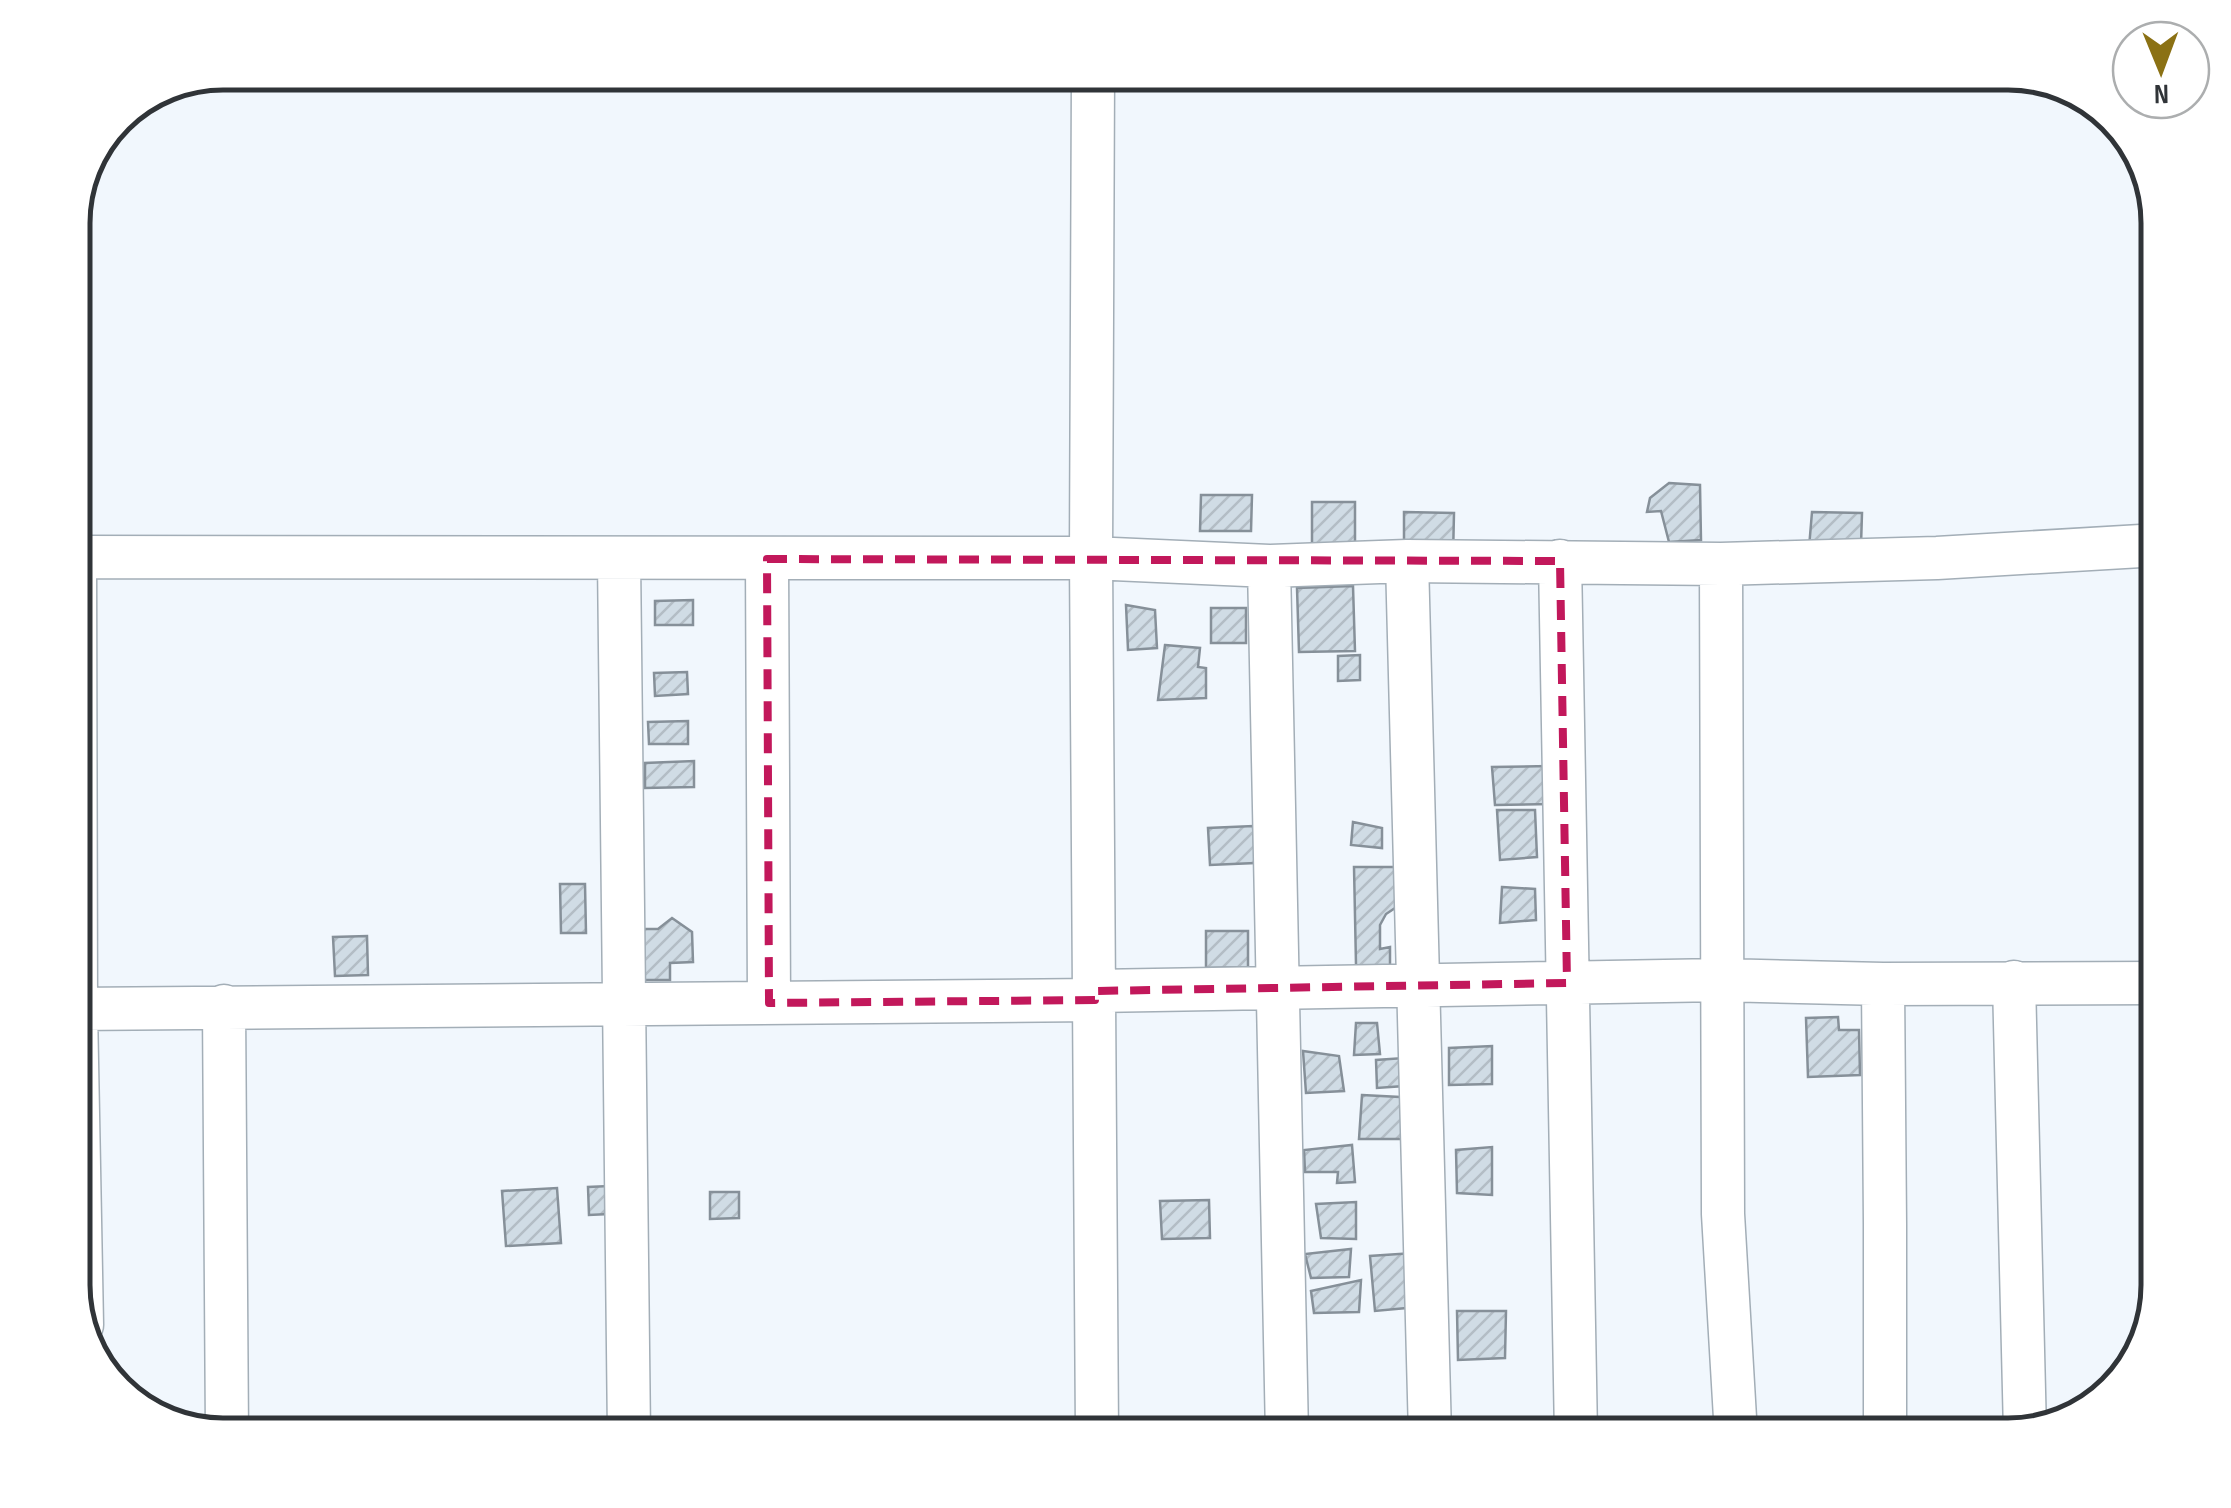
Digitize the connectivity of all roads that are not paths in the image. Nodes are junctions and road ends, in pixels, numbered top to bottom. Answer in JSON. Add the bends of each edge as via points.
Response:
{"nodes":[{"id":1,"x":1093,"y":90,"type":"edge"},
{"id":2,"x":2141,"y":546,"type":"edge"},
{"id":3,"x":90,"y":557,"type":"edge"},
{"id":4,"x":1091,"y":558,"type":"junction"},
{"id":5,"x":618,"y":559,"type":"junction"},
{"id":6,"x":767,"y":559,"type":"junction"},
{"id":7,"x":1560,"y":561,"type":"junction"},
{"id":8,"x":1407,"y":562,"type":"junction"},
{"id":9,"x":1722,"y":564,"type":"junction"},
{"id":10,"x":1269,"y":566,"type":"junction"},
{"id":11,"x":1721,"y":980,"type":"junction"},
{"id":12,"x":2014,"y":982,"type":"junction"},
{"id":13,"x":1567,"y":983,"type":"junction"},
{"id":14,"x":2141,"y":983,"type":"edge"},
{"id":15,"x":1882,"y":984,"type":"junction"},
{"id":16,"x":1418,"y":986,"type":"junction"},
{"id":17,"x":1278,"y":988,"type":"junction"},
{"id":18,"x":1095,"y":996,"type":"junction"},
{"id":19,"x":624,"y":1003,"type":"junction"},
{"id":20,"x":769,"y":1003,"type":"junction"},
{"id":21,"x":224,"y":1006,"type":"junction"},
{"id":22,"x":90,"y":1009,"type":"edge"},
{"id":23,"x":2025,"y":1416,"type":"edge"},
{"id":24,"x":228,"y":1418,"type":"edge"},
{"id":25,"x":630,"y":1418,"type":"edge"},
{"id":26,"x":1096,"y":1418,"type":"edge"},
{"id":27,"x":1287,"y":1418,"type":"edge"},
{"id":28,"x":1430,"y":1418,"type":"edge"},
{"id":29,"x":1576,"y":1418,"type":"edge"},
{"id":30,"x":1735,"y":1418,"type":"edge"},
{"id":31,"x":1885,"y":1418,"type":"edge"}],
"edges":[{"from":1,"to":4,"type":"street"},
{"from":2,"to":9,"type":"street"},
{"from":3,"to":5,"type":"street"},
{"from":4,"to":6,"type":"street"},
{"from":4,"to":10,"type":"street"},
{"from":4,"to":18,"type":"street"},
{"from":5,"to":6,"type":"street"},
{"from":5,"to":19,"type":"street"},
{"from":6,"to":20,"type":"street"},
{"from":7,"to":8,"type":"street"},
{"from":7,"to":9,"type":"street"},
{"from":7,"to":13,"type":"street"},
{"from":8,"to":10,"type":"street"},
{"from":8,"to":16,"type":"street"},
{"from":9,"to":11,"type":"street"},
{"from":10,"to":17,"type":"street"},
{"from":11,"to":13,"type":"street"},
{"from":11,"to":15,"type":"street"},
{"from":11,"to":30,"type":"street","via":[[1723,1214]]},
{"from":12,"to":14,"type":"street"},
{"from":12,"to":15,"type":"street"},
{"from":12,"to":23,"type":"street"},
{"from":13,"to":16,"type":"street"},
{"from":13,"to":29,"type":"street"},
{"from":15,"to":31,"type":"street"},
{"from":16,"to":17,"type":"street"},
{"from":16,"to":28,"type":"street"},
{"from":17,"to":18,"type":"street"},
{"from":17,"to":27,"type":"street"},
{"from":18,"to":20,"type":"street"},
{"from":18,"to":26,"type":"street"},
{"from":19,"to":20,"type":"street"},
{"from":19,"to":21,"type":"street"},
{"from":19,"to":25,"type":"street"},
{"from":21,"to":22,"type":"street"},
{"from":21,"to":24,"type":"street"}]}
